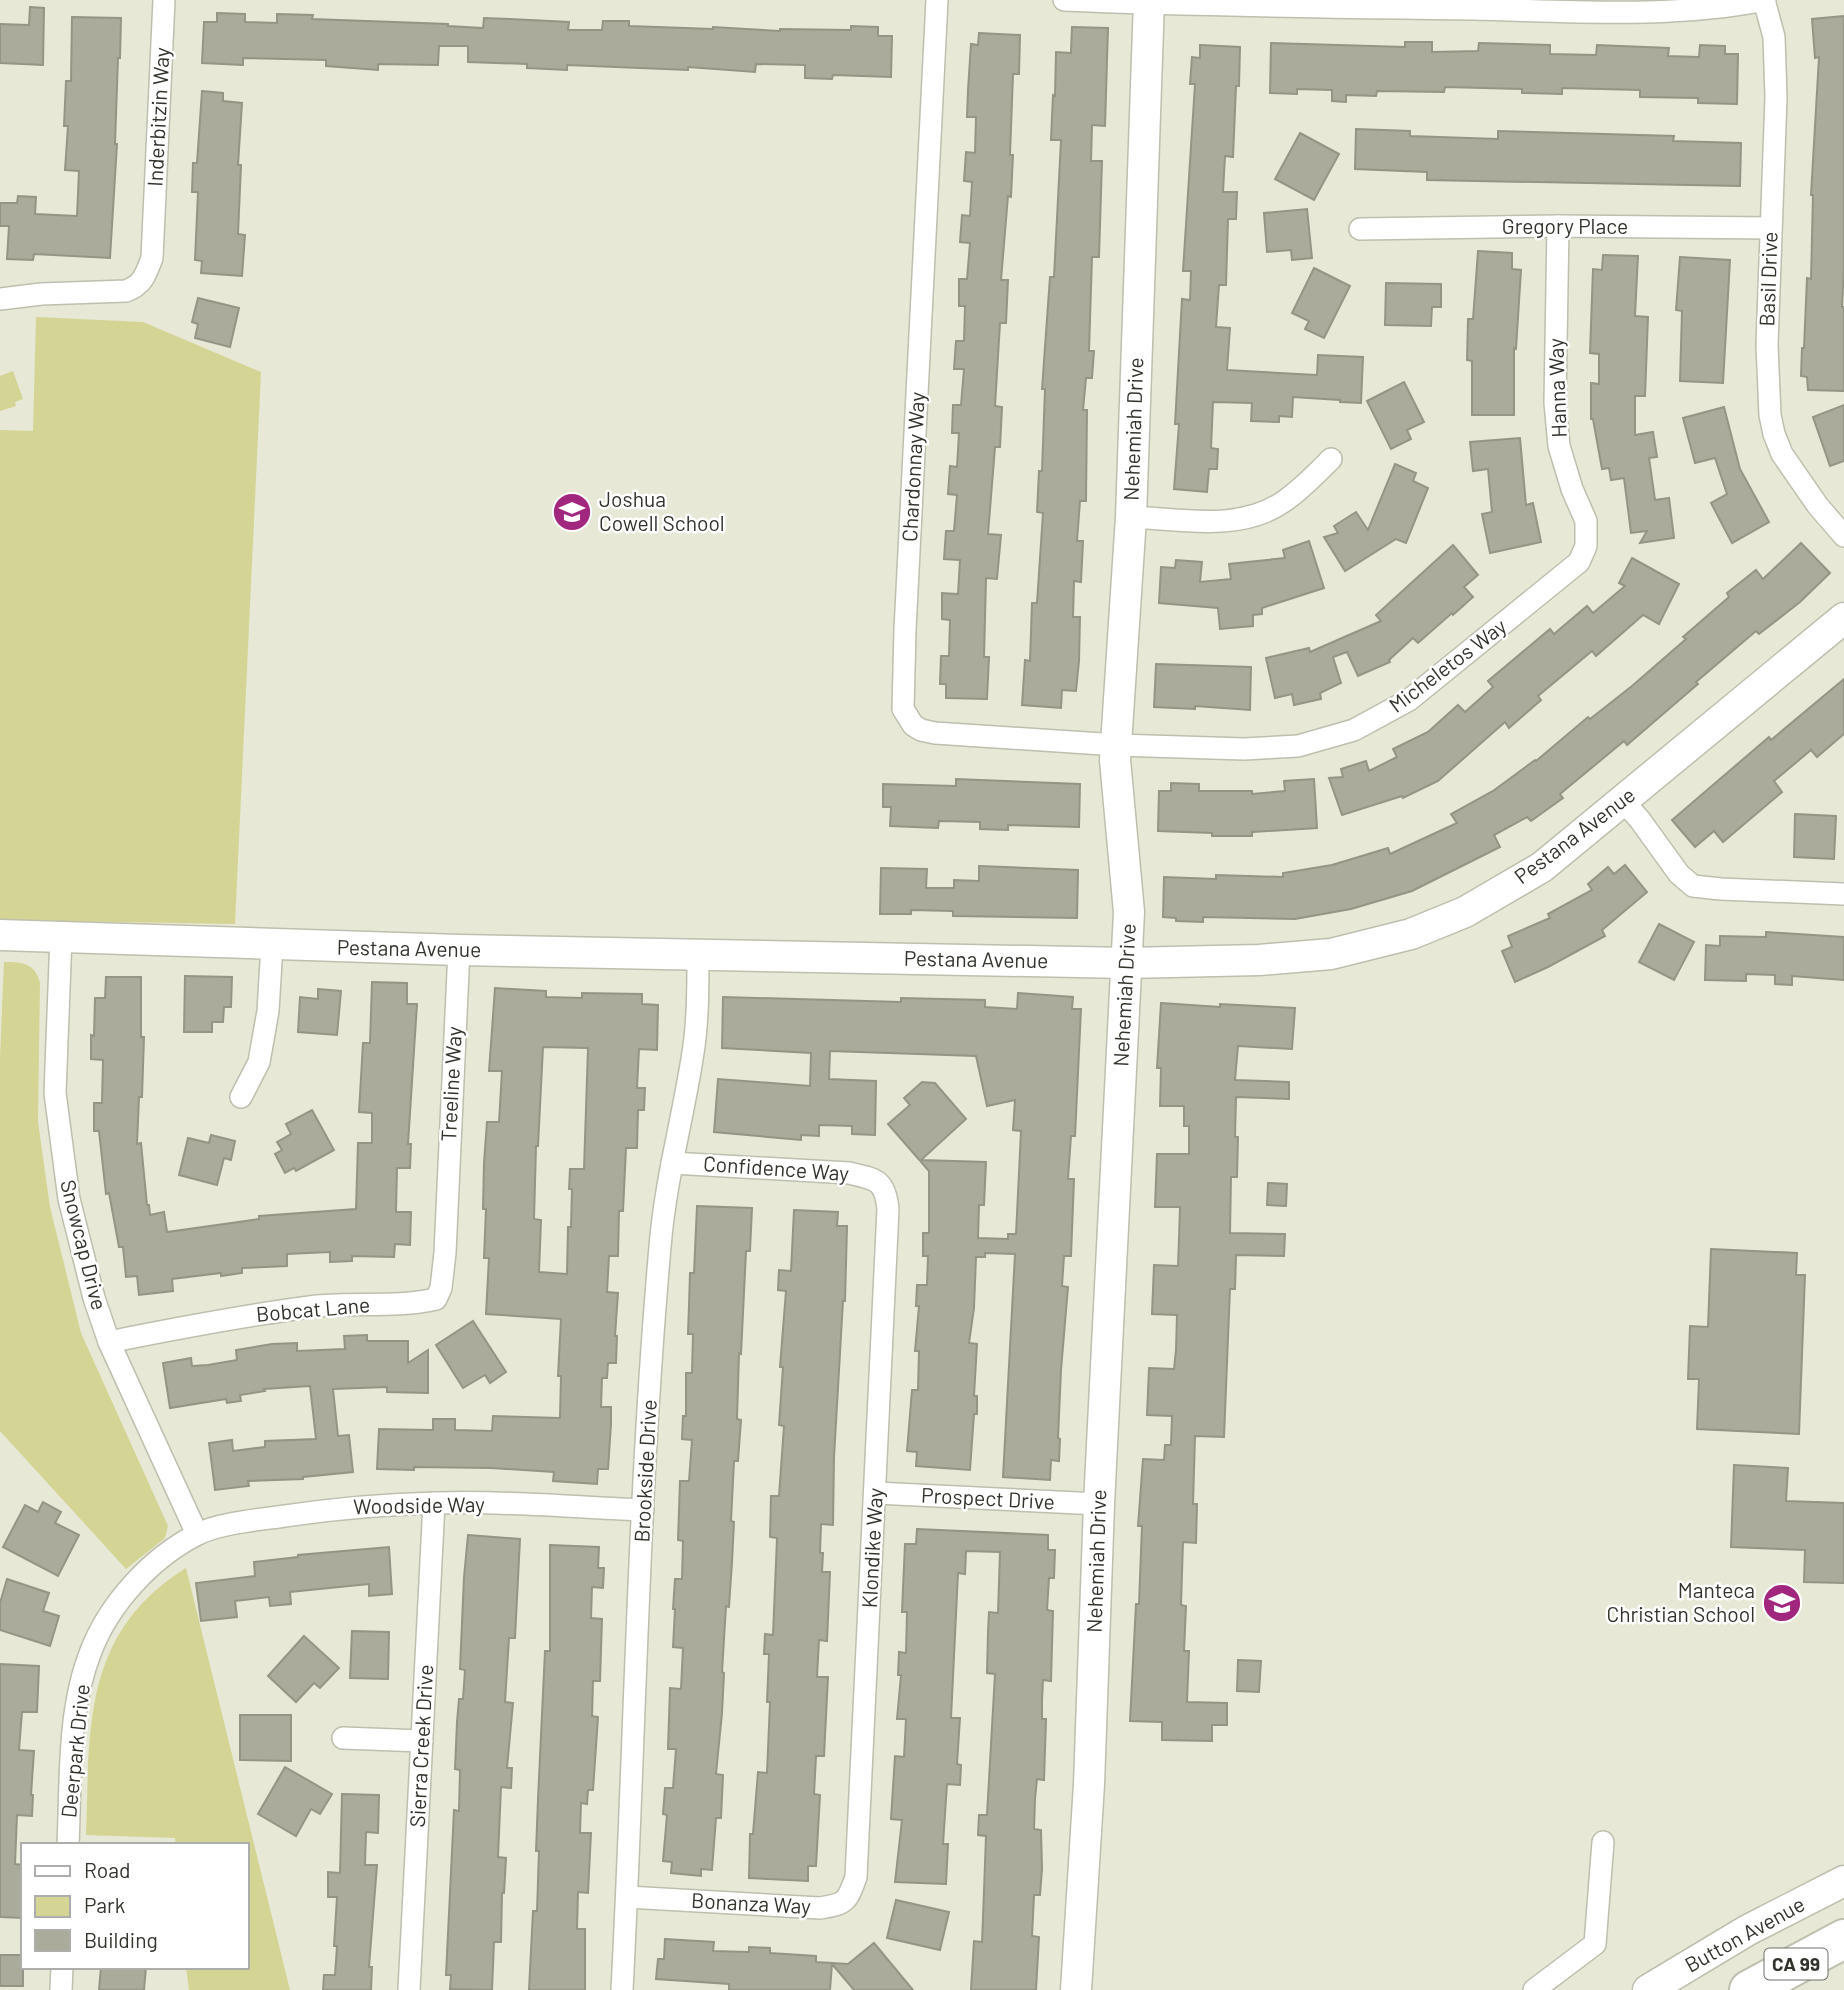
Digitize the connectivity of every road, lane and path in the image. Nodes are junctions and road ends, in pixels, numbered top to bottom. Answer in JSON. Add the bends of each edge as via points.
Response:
{"nodes":[{"id":1,"x":164,"y":0,"type":"edge"},
{"id":2,"x":937,"y":0,"type":"edge"},
{"id":3,"x":1064,"y":0,"type":"edge"},
{"id":4,"x":1764,"y":0,"type":"edge"},
{"id":5,"x":1149,"y":2,"type":"edge"},
{"id":6,"x":1558,"y":226,"type":"junction"},
{"id":7,"x":1771,"y":228,"type":"junction"},
{"id":8,"x":1360,"y":229,"type":"dead end"},
{"id":9,"x":0,"y":299,"type":"edge"},
{"id":10,"x":1331,"y":459,"type":"dead end"},
{"id":11,"x":1131,"y":517,"type":"junction"},
{"id":12,"x":1844,"y":536,"type":"edge"},
{"id":13,"x":1586,"y":546,"type":"joint"},
{"id":14,"x":1844,"y":618,"type":"edge"},
{"id":15,"x":1117,"y":745,"type":"junction"},
{"id":16,"x":1623,"y":802,"type":"junction"},
{"id":17,"x":1844,"y":894,"type":"edge"},
{"id":18,"x":0,"y":935,"type":"edge"},
{"id":19,"x":61,"y":937,"type":"junction"},
{"id":20,"x":272,"y":945,"type":"junction"},
{"id":21,"x":459,"y":950,"type":"junction"},
{"id":22,"x":698,"y":954,"type":"junction"},
{"id":23,"x":1127,"y":963,"type":"junction"},
{"id":24,"x":241,"y":1097,"type":"dead end"},
{"id":25,"x":672,"y":1163,"type":"junction"},
{"id":26,"x":446,"y":1217,"type":"joint"},
{"id":27,"x":886,"y":1262,"type":"joint"},
{"id":28,"x":109,"y":1342,"type":"junction"},
{"id":29,"x":876,"y":1493,"type":"junction"},
{"id":30,"x":434,"y":1503,"type":"junction"},
{"id":31,"x":1099,"y":1504,"type":"junction"},
{"id":32,"x":643,"y":1510,"type":"junction"},
{"id":33,"x":197,"y":1534,"type":"junction"},
{"id":34,"x":343,"y":1738,"type":"dead end"},
{"id":35,"x":422,"y":1741,"type":"junction"},
{"id":36,"x":859,"y":1834,"type":"joint"},
{"id":37,"x":1603,"y":1842,"type":"dead end"},
{"id":38,"x":68,"y":1843,"type":"edge"},
{"id":39,"x":1844,"y":1881,"type":"edge"},
{"id":40,"x":627,"y":1897,"type":"junction"},
{"id":41,"x":1844,"y":1939,"type":"edge"},
{"id":42,"x":62,"y":1969,"type":"edge"},
{"id":43,"x":61,"y":1990,"type":"edge"},
{"id":44,"x":409,"y":1990,"type":"edge"},
{"id":45,"x":622,"y":1990,"type":"edge"},
{"id":46,"x":1076,"y":1990,"type":"edge"},
{"id":47,"x":1534,"y":1990,"type":"edge"},
{"id":48,"x":1648,"y":1990,"type":"edge"},
{"id":49,"x":1749,"y":1990,"type":"edge"}],
"edges":[{"from":1,"to":9,"type":"street","name":"Inderbitzin Way","via":[[152,258],[144,280],[126,291]]},
{"from":2,"to":15,"type":"street","name":"Chardonnay Way","via":[[903,709],[913,725],[935,733]]},
{"from":3,"to":5,"type":"street"},
{"from":4,"to":5,"type":"street","via":[[1630,12]]},
{"from":4,"to":7,"type":"street","name":"Basil Drive","via":[[1775,61]]},
{"from":5,"to":11,"type":"street","name":"Nehemiah Drive"},
{"from":6,"to":7,"type":"street","name":"Gregory Place"},
{"from":6,"to":8,"type":"street","name":"Gregory Place"},
{"from":6,"to":13,"type":"street","name":"Hanna Way","via":[[1556,414],[1559,446],[1586,521]]},
{"from":7,"to":12,"type":"street","name":"Basil Drive","via":[[1767,345],[1774,434],[1810,496]]},
{"from":10,"to":11,"type":"street","via":[[1300,490],[1254,516],[1226,522]]},
{"from":11,"to":15,"type":"street","name":"Nehemiah Drive"},
{"from":13,"to":15,"type":"street","name":"Micheletos Way","via":[[1578,562],[1409,700],[1354,730],[1298,746],[1244,750]]},
{"from":14,"to":16,"type":"street","name":"Pestana Avenue"},
{"from":15,"to":23,"type":"street","name":"Nehemiah Drive","via":[[1116,788],[1129,912]]},
{"from":16,"to":17,"type":"street","via":[[1693,886]]},
{"from":16,"to":23,"type":"street","name":"Pestana Avenue","via":[[1542,867],[1465,912],[1411,934],[1331,954]]},
{"from":18,"to":19,"type":"street","name":"Pestana Avenue"},
{"from":19,"to":20,"type":"street","name":"Pestana Avenue"},
{"from":19,"to":28,"type":"street","name":"Snowcap Drive","via":[[55,1093],[61,1145],[69,1199]]},
{"from":20,"to":21,"type":"street","name":"Pestana Avenue"},
{"from":20,"to":24,"type":"street","via":[[259,1062]]},
{"from":21,"to":22,"type":"street","name":"Pestana Avenue"},
{"from":21,"to":26,"type":"street","name":"Treeline Way"},
{"from":22,"to":23,"type":"street","name":"Pestana Avenue"},
{"from":22,"to":25,"type":"street","name":"Brookside Drive","via":[[692,1057]]},
{"from":23,"to":31,"type":"street","name":"Nehemiah Drive"},
{"from":25,"to":27,"type":"street","name":"Confidence Way","via":[[849,1173],[876,1179],[888,1209]]},
{"from":25,"to":32,"type":"street","name":"Brookside Drive","via":[[660,1245]]},
{"from":26,"to":28,"type":"street","name":"Bobcat Lane","via":[[441,1288],[436,1299],[257,1314]]},
{"from":27,"to":29,"type":"street","name":"Klondike Way"},
{"from":28,"to":33,"type":"street","name":"Snowcap Drive"},
{"from":29,"to":31,"type":"street","name":"Prospect Drive"},
{"from":29,"to":36,"type":"street","name":"Klondike Way"},
{"from":30,"to":32,"type":"street","name":"Woodside Way"},
{"from":30,"to":33,"type":"street","name":"Woodside Way","via":[[341,1508],[242,1522]]},
{"from":30,"to":35,"type":"street","name":"Sierra Creek Drive"},
{"from":31,"to":46,"type":"street","name":"Nehemiah Drive"},
{"from":32,"to":40,"type":"street","name":"Brookside Drive"},
{"from":33,"to":38,"type":"street","name":"Deerpark Drive","via":[[132,1586],[91,1650],[78,1691]]},
{"from":34,"to":35,"type":"street"},
{"from":35,"to":44,"type":"street","name":"Sierra Creek Drive"},
{"from":36,"to":40,"type":"street","name":"Bonanza Way","via":[[856,1877],[848,1899],[839,1905],[820,1908]]},
{"from":37,"to":47,"type":"street","via":[[1595,1944]]},
{"from":39,"to":48,"type":"street","name":"Button Avenue","via":[[1748,1930]]},
{"from":40,"to":45,"type":"street","name":"Brookside Drive"},
{"from":41,"to":49,"type":"highway","number":"CA 99"},
{"from":42,"to":43,"type":"street"}]}
